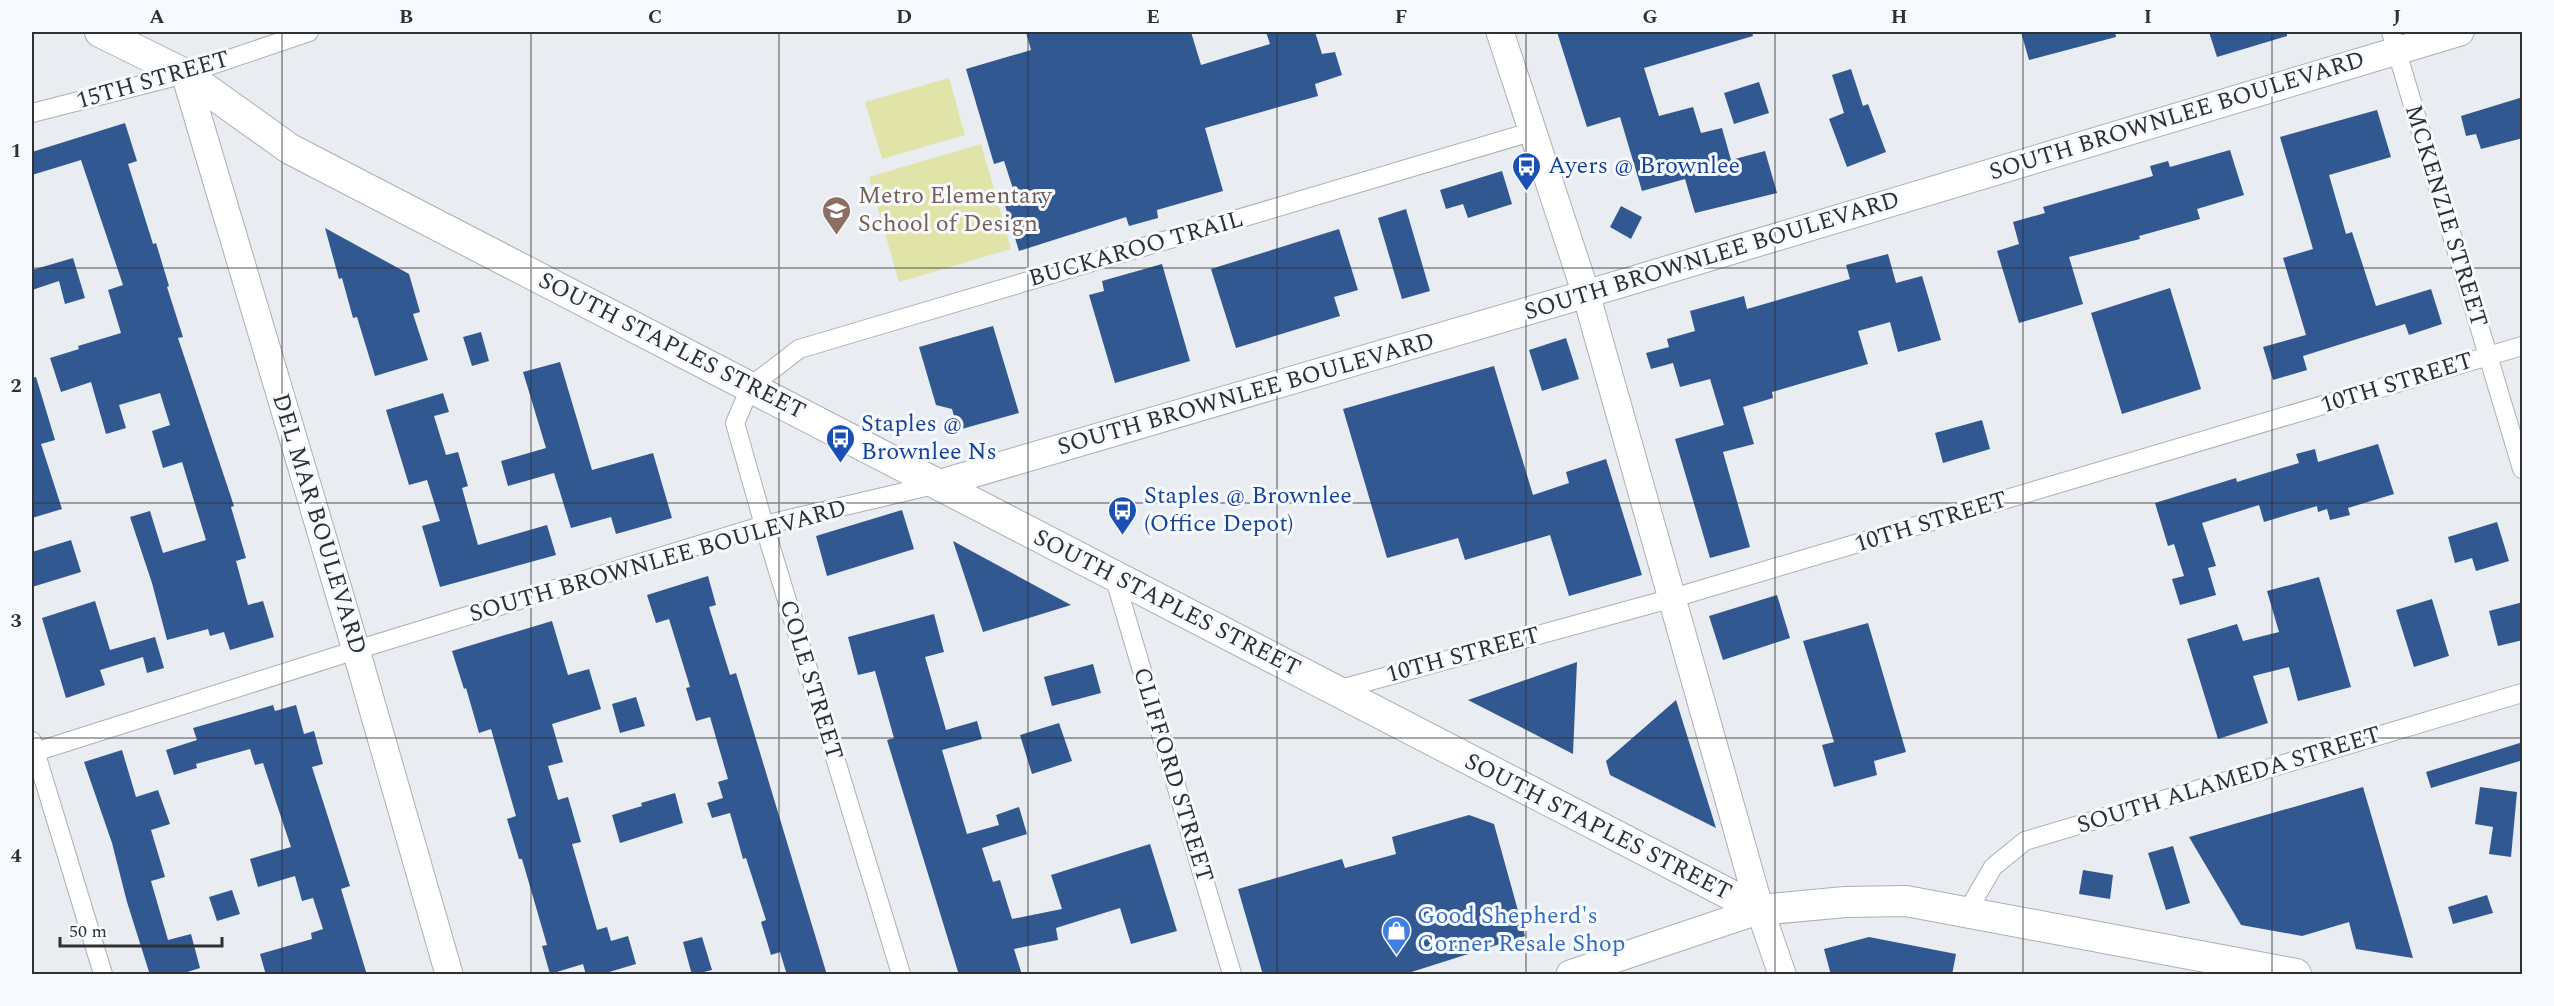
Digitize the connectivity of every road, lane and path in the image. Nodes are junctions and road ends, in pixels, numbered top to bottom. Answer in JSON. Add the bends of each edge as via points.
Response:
{"nodes":[{"id":1,"x":100,"y":32,"type":"edge"},
{"id":2,"x":309,"y":32,"type":"edge"},
{"id":3,"x":1500,"y":32,"type":"edge"},
{"id":4,"x":2460,"y":32,"type":"edge"},
{"id":5,"x":2394,"y":40,"type":"edge"},
{"id":6,"x":185,"y":74,"type":"junction"},
{"id":7,"x":32,"y":113,"type":"edge"},
{"id":8,"x":1531,"y":132,"type":"junction"},
{"id":9,"x":1586,"y":294,"type":"junction"},
{"id":10,"x":2523,"y":346,"type":"edge"},
{"id":11,"x":2488,"y":356,"type":"junction"},
{"id":12,"x":751,"y":386,"type":"junction"},
{"id":13,"x":2523,"y":469,"type":"edge"},
{"id":14,"x":938,"y":484,"type":"junction"},
{"id":15,"x":764,"y":525,"type":"junction"},
{"id":16,"x":1114,"y":576,"type":"junction"},
{"id":17,"x":1673,"y":598,"type":"junction"},
{"id":18,"x":356,"y":650,"type":"junction"},
{"id":19,"x":1337,"y":690,"type":"junction"},
{"id":20,"x":2523,"y":693,"type":"edge"},
{"id":21,"x":33,"y":748,"type":"edge"},
{"id":22,"x":1760,"y":910,"type":"junction"},
{"id":23,"x":1967,"y":912,"type":"junction"},
{"id":24,"x":1571,"y":974,"type":"edge"},
{"id":25,"x":103,"y":975,"type":"edge"},
{"id":26,"x":449,"y":975,"type":"edge"},
{"id":27,"x":901,"y":975,"type":"edge"},
{"id":28,"x":1232,"y":975,"type":"edge"},
{"id":29,"x":1782,"y":975,"type":"edge"},
{"id":30,"x":2296,"y":975,"type":"edge"}],
"edges":[{"from":1,"to":6,"type":"main road","name":"SOUTH STAPLES STREET"},
{"from":2,"to":6,"type":"street","name":"15TH STREET"},
{"from":3,"to":8,"type":"main road"},
{"from":4,"to":5,"type":"main road","name":"SOUTH BROWNLEE BOULEVARD"},
{"from":5,"to":9,"type":"main road","name":"SOUTH BROWNLEE BOULEVARD"},
{"from":5,"to":11,"type":"street","name":"MCKENZIE STREET"},
{"from":6,"to":7,"type":"street","name":"15TH STREET"},
{"from":6,"to":12,"type":"main road","name":"SOUTH STAPLES STREET","via":[[290,149]]},
{"from":6,"to":18,"type":"main road","name":"DEL MAR BOULEVARD"},
{"from":8,"to":9,"type":"main road"},
{"from":8,"to":12,"type":"street","name":"BUCKAROO TRAIL","via":[[799,349]]},
{"from":9,"to":14,"type":"main road","name":"SOUTH BROWNLEE BOULEVARD"},
{"from":9,"to":17,"type":"main road"},
{"from":10,"to":11,"type":"street","name":"10TH STREET"},
{"from":11,"to":13,"type":"street","name":"MCKENZIE STREET"},
{"from":11,"to":17,"type":"street","name":"10TH STREET"},
{"from":12,"to":14,"type":"main road","name":"SOUTH STAPLES STREET"},
{"from":12,"to":15,"type":"street","name":"COLE STREET","via":[[735,423]]},
{"from":14,"to":15,"type":"street","name":"SOUTH BROWNLEE BOULEVARD"},
{"from":14,"to":16,"type":"main road","name":"SOUTH STAPLES STREET"},
{"from":15,"to":18,"type":"street","name":"SOUTH BROWNLEE BOULEVARD"},
{"from":15,"to":27,"type":"street","name":"COLE STREET"},
{"from":16,"to":19,"type":"main road","name":"SOUTH STAPLES STREET"},
{"from":16,"to":28,"type":"street","name":"CLIFFORD STREET"},
{"from":17,"to":19,"type":"street","name":"10TH STREET"},
{"from":17,"to":22,"type":"main road"},
{"from":18,"to":21,"type":"street","name":"SOUTH BROWNLEE BOULEVARD"},
{"from":18,"to":26,"type":"main road","name":"DEL MAR BOULEVARD"},
{"from":19,"to":22,"type":"main road","name":"SOUTH STAPLES STREET"},
{"from":20,"to":23,"type":"street","name":"SOUTH ALAMEDA STREET","via":[[2025,841],[1993,867]]},
{"from":21,"to":25,"type":"street"},
{"from":22,"to":23,"type":"main road","name":"SOUTH STAPLES STREET","via":[[1906,901]]},
{"from":22,"to":24,"type":"main road"},
{"from":22,"to":29,"type":"main road"},
{"from":23,"to":30,"type":"main road","name":"SOUTH STAPLES STREET"}]}
